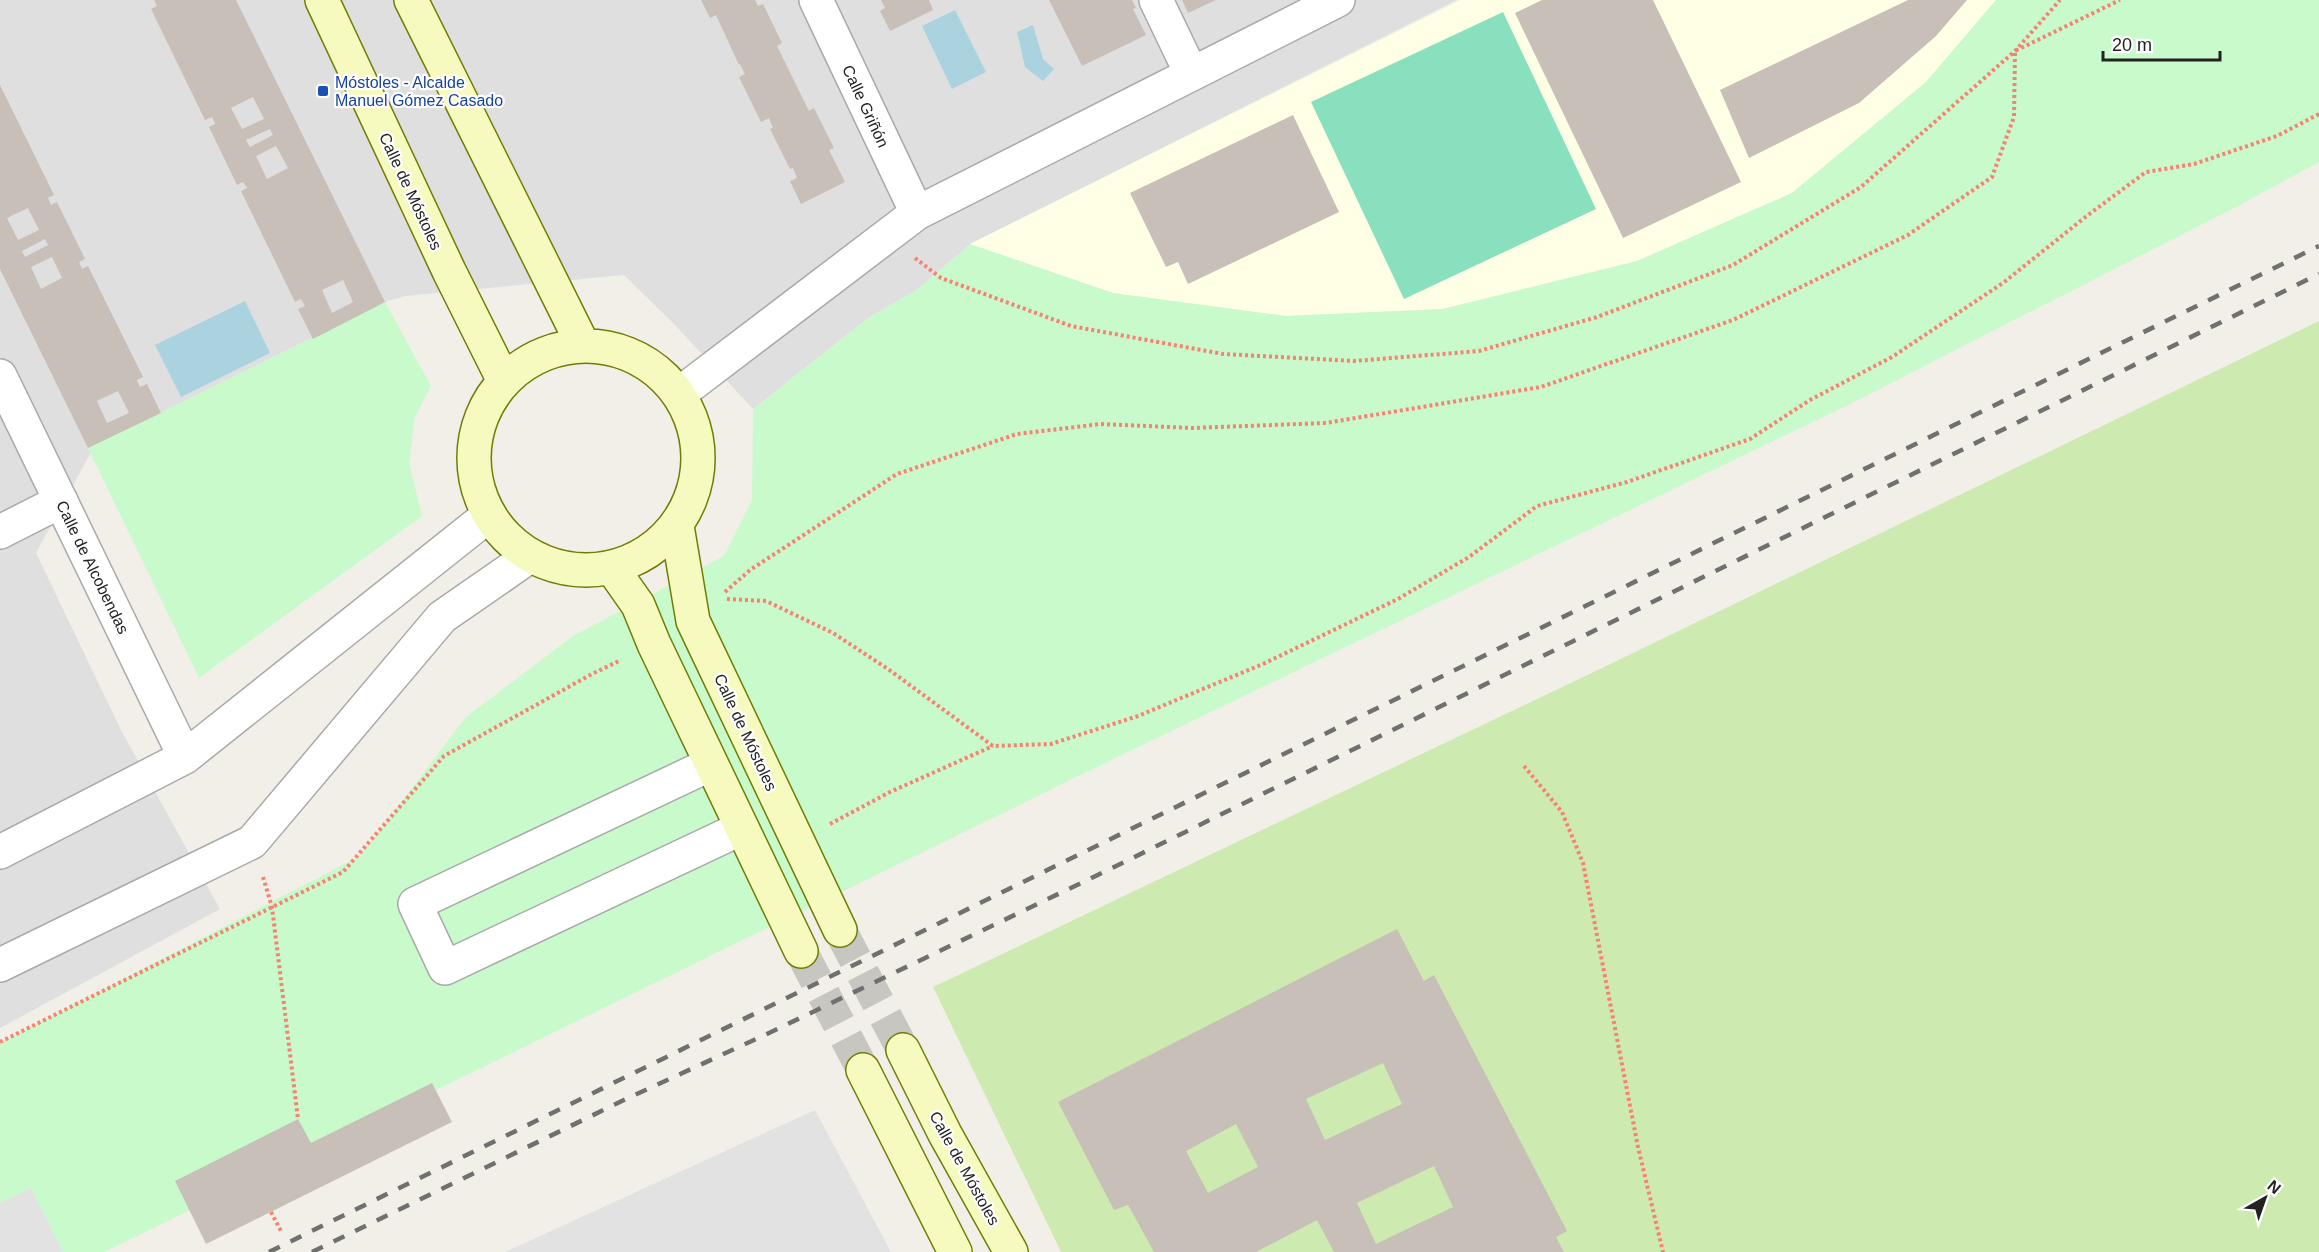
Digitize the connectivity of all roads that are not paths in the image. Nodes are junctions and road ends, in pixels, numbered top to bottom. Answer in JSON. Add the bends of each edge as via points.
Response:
{"nodes":[{"id":1,"x":322,"y":0,"type":"edge"},
{"id":2,"x":411,"y":0,"type":"edge"},
{"id":3,"x":816,"y":0,"type":"edge"},
{"id":4,"x":1156,"y":0,"type":"edge"},
{"id":5,"x":1338,"y":0,"type":"edge"},
{"id":6,"x":1191,"y":73,"type":"junction"},
{"id":7,"x":917,"y":213,"type":"junction"},
{"id":8,"x":583,"y":345,"type":"junction"},
{"id":9,"x":0,"y":376,"type":"edge"},
{"id":10,"x":504,"y":381,"type":"junction"},
{"id":11,"x":679,"y":394,"type":"junction"},
{"id":12,"x":61,"y":501,"type":"junction"},
{"id":13,"x":489,"y":515,"type":"junction"},
{"id":14,"x":677,"y":526,"type":"junction"},
{"id":15,"x":0,"y":532,"type":"edge"},
{"id":16,"x":530,"y":556,"type":"junction"},
{"id":17,"x":612,"y":568,"type":"junction"},
{"id":18,"x":185,"y":757,"type":"junction"},
{"id":19,"x":711,"y":764,"type":"junction"},
{"id":20,"x":742,"y":828,"type":"junction"},
{"id":21,"x":0,"y":852,"type":"edge"},
{"id":22,"x":840,"y":930,"type":"tunnel mouth"},
{"id":23,"x":801,"y":951,"type":"tunnel mouth"},
{"id":24,"x":0,"y":965,"type":"edge"},
{"id":25,"x":903,"y":1050,"type":"tunnel mouth"},
{"id":26,"x":863,"y":1070,"type":"tunnel mouth"},
{"id":27,"x":956,"y":1252,"type":"edge"},
{"id":28,"x":1011,"y":1252,"type":"edge"}],
"edges":[{"from":1,"to":10,"type":"main road","name":"Calle de Móstoles"},
{"from":2,"to":8,"type":"main road"},
{"from":3,"to":7,"type":"street","name":"Calle Griñón"},
{"from":4,"to":6,"type":"street"},
{"from":5,"to":6,"type":"street"},
{"from":6,"to":7,"type":"street"},
{"from":7,"to":11,"type":"street"},
{"from":8,"to":10,"type":"main road","via":[[554,350],[527,362]]},
{"from":8,"to":11,"type":"main road","via":[[620,351],[644,363]]},
{"from":9,"to":12,"type":"street","name":"Calle de Alcobendas"},
{"from":10,"to":13,"type":"main road","via":[[483,411],[474,446],[476,481]]},
{"from":11,"to":14,"type":"main road","via":[[694,425],[699,460],[694,495]]},
{"from":12,"to":15,"type":"street"},
{"from":12,"to":18,"type":"street","name":"Calle de Alcobendas"},
{"from":13,"to":16,"type":"main road","via":[[507,538]]},
{"from":13,"to":18,"type":"street"},
{"from":14,"to":17,"type":"main road","via":[[659,545]]},
{"from":14,"to":22,"type":"main road","name":"Calle de Móstoles","via":[[693,621]]},
{"from":16,"to":17,"type":"main road","via":[[556,567],[584,571]]},
{"from":16,"to":24,"type":"street","via":[[442,617],[252,842]]},
{"from":17,"to":19,"type":"main road","via":[[638,605]]},
{"from":18,"to":21,"type":"street"},
{"from":19,"to":20,"type":"main road"},
{"from":19,"to":20,"type":"street","via":[[415,904],[445,968]]},
{"from":20,"to":23,"type":"main road"},
{"from":25,"to":28,"type":"main road","name":"Calle de Móstoles"},
{"from":26,"to":27,"type":"main road"}]}
